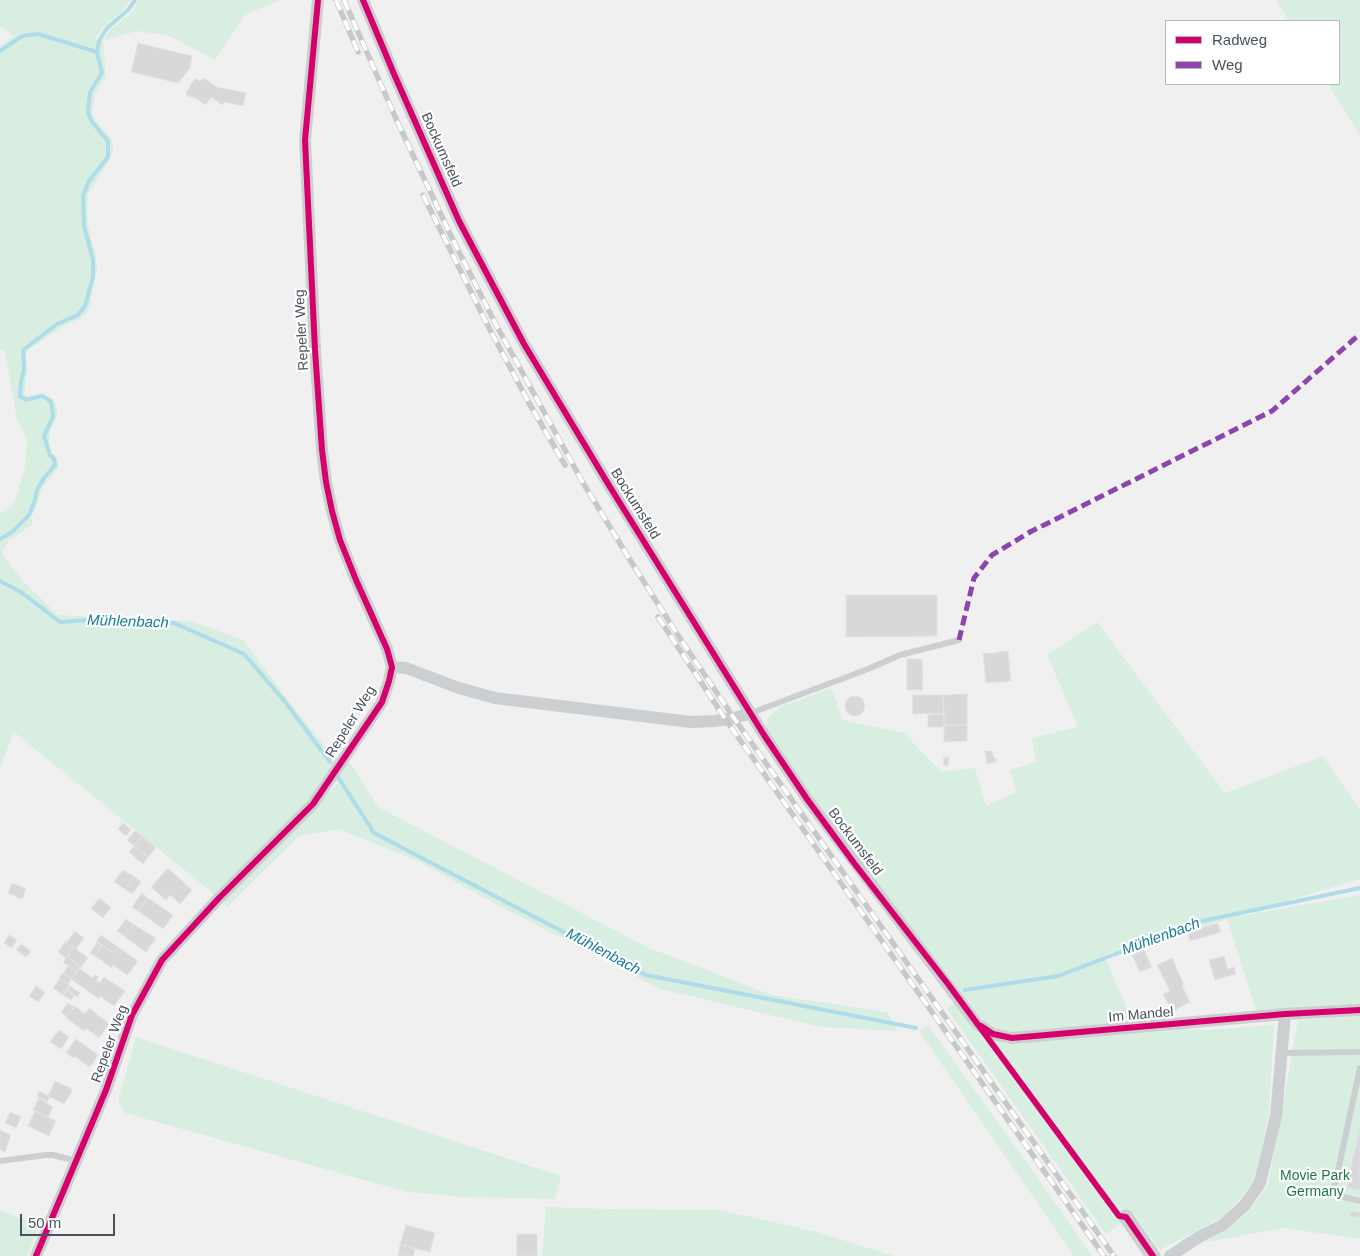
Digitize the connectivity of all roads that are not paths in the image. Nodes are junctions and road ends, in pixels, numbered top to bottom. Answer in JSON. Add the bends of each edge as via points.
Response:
{"nodes":[{"id":1,"x":318,"y":0,"type":"edge"},
{"id":2,"x":363,"y":0,"type":"edge"},
{"id":3,"x":959,"y":640,"type":"dead end"},
{"id":4,"x":392,"y":666,"type":"junction"},
{"id":5,"x":751,"y":713,"type":"junction"},
{"id":6,"x":948,"y":984,"type":"joint"},
{"id":7,"x":1360,"y":1010,"type":"edge"},
{"id":8,"x":1285,"y":1014,"type":"junction"},
{"id":9,"x":1360,"y":1052,"type":"edge"},
{"id":10,"x":1281,"y":1053,"type":"junction"},
{"id":11,"x":1360,"y":1068,"type":"edge"},
{"id":12,"x":1357,"y":1096,"type":"edge"},
{"id":13,"x":0,"y":1161,"type":"edge"},
{"id":14,"x":77,"y":1161,"type":"junction"},
{"id":15,"x":1360,"y":1201,"type":"edge"},
{"id":16,"x":1126,"y":1217,"type":"dead end"},
{"id":17,"x":36,"y":1256,"type":"edge"},
{"id":18,"x":1153,"y":1256,"type":"edge"},
{"id":19,"x":1170,"y":1256,"type":"edge"}],
"edges":[{"from":1,"to":4,"type":"street","name":"Repeler Weg","via":[[305,140],[315,350],[326,482],[340,540]]},
{"from":2,"to":5,"type":"street","name":"Bockumsfeld","via":[[459,221],[524,344]]},
{"from":3,"to":5,"type":"lane","via":[[900,655]]},
{"from":4,"to":5,"type":"street","via":[[495,698],[692,722]]},
{"from":4,"to":14,"type":"street","name":"Repeler Weg","via":[[382,702],[313,804],[162,960],[132,1015]]},
{"from":5,"to":6,"type":"street","name":"Bockumsfeld","via":[[807,799]]},
{"from":6,"to":8,"type":"street","name":"Im Mandel","via":[[977,1024],[993,1034],[1012,1038]]},
{"from":7,"to":8,"type":"street","name":"Im Mandel"},
{"from":8,"to":10,"type":"street"},
{"from":9,"to":10,"type":"lane"},
{"from":10,"to":19,"type":"street","via":[[1276,1116],[1260,1184],[1244,1205],[1223,1224]]},
{"from":11,"to":12,"type":"lane"},
{"from":12,"to":15,"type":"lane","via":[[1333,1194]]},
{"from":13,"to":14,"type":"lane","via":[[46,1154]]},
{"from":14,"to":17,"type":"street","name":"Repeler Weg"},
{"from":16,"to":18,"type":"street"}]}
